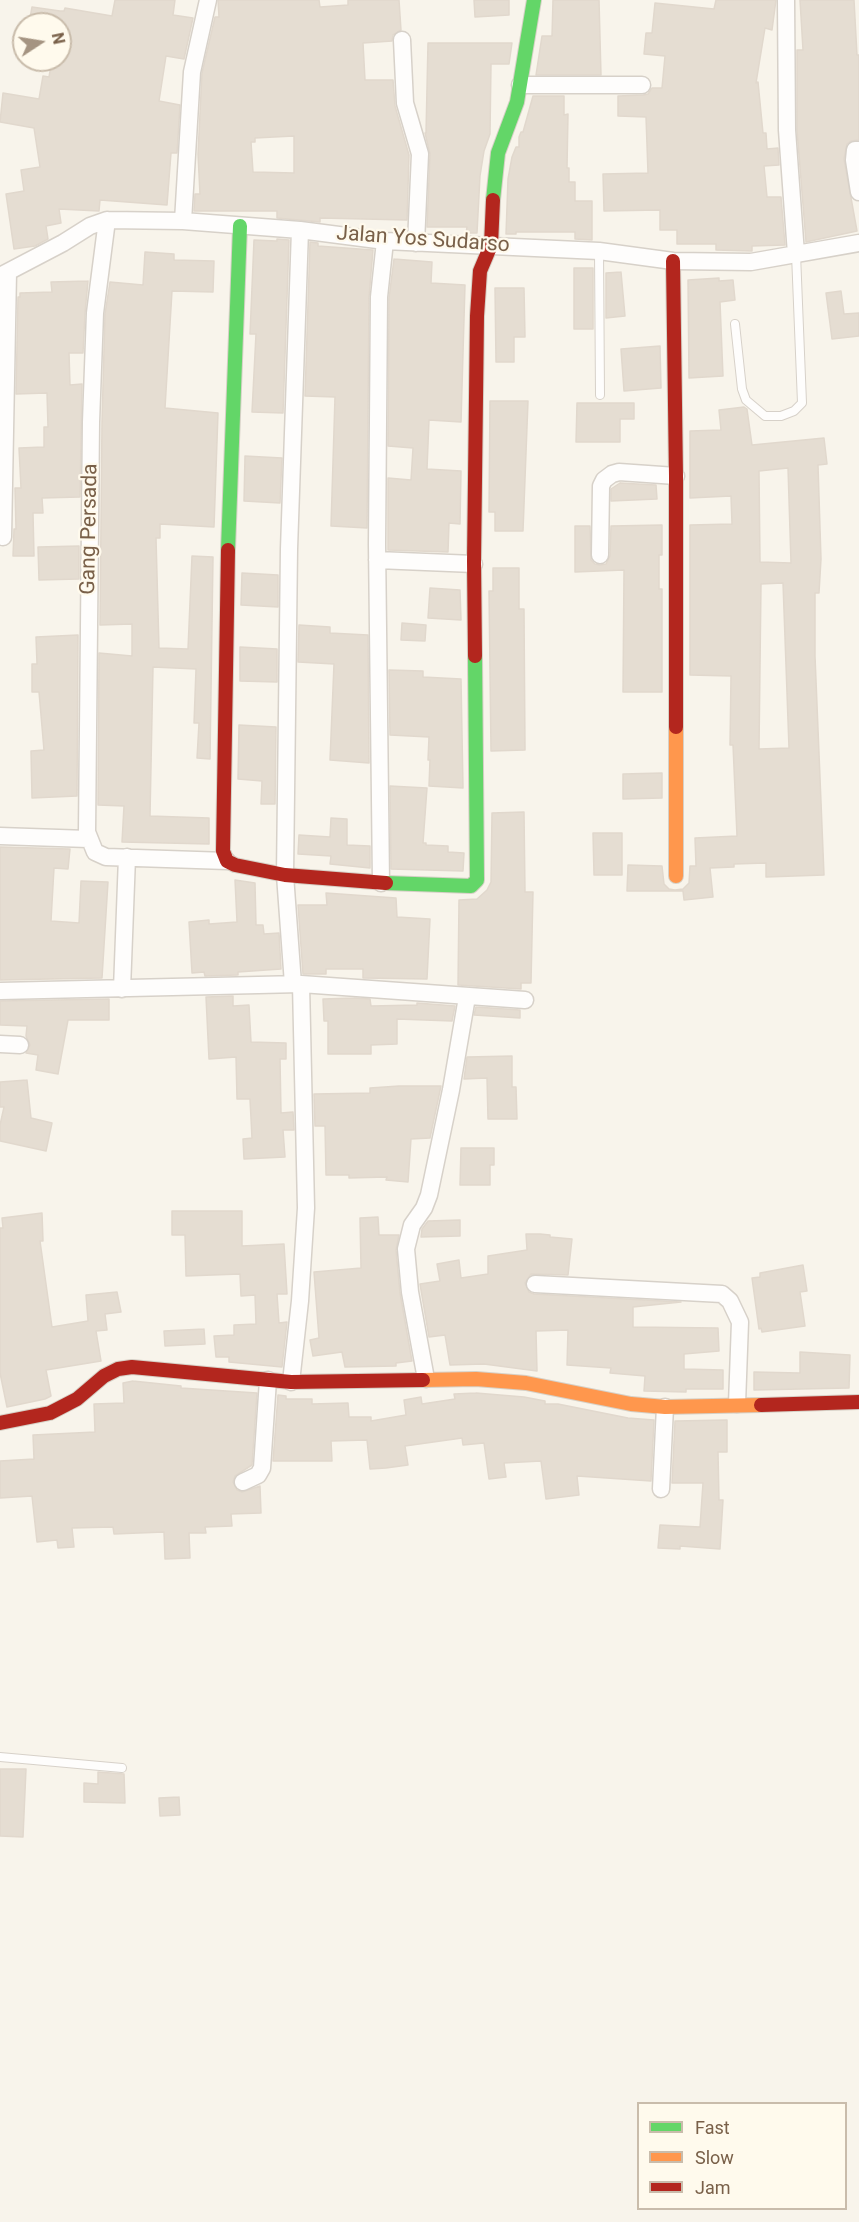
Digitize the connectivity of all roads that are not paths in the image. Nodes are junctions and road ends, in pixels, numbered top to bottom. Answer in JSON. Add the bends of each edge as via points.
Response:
{"nodes":[{"id":1,"x":208,"y":0,"type":"edge"},
{"id":2,"x":534,"y":0,"type":"edge"},
{"id":3,"x":786,"y":0,"type":"edge"},
{"id":4,"x":402,"y":40,"type":"dead end"},
{"id":5,"x":520,"y":85,"type":"junction"},
{"id":6,"x":642,"y":85,"type":"dead end"},
{"id":7,"x":859,"y":150,"type":"edge"},
{"id":8,"x":859,"y":192,"type":"edge"},
{"id":9,"x":107,"y":220,"type":"junction"},
{"id":10,"x":183,"y":221,"type":"junction"},
{"id":11,"x":240,"y":226,"type":"junction"},
{"id":12,"x":300,"y":230,"type":"junction"},
{"id":13,"x":385,"y":241,"type":"junction"},
{"id":14,"x":416,"y":243,"type":"junction"},
{"id":15,"x":859,"y":243,"type":"edge"},
{"id":16,"x":491,"y":245,"type":"junction"},
{"id":17,"x":599,"y":251,"type":"junction"},
{"id":18,"x":796,"y":254,"type":"junction"},
{"id":19,"x":673,"y":261,"type":"junction"},
{"id":20,"x":4,"y":274,"type":"edge"},
{"id":21,"x":735,"y":324,"type":"dead end"},
{"id":22,"x":600,"y":394,"type":"dead end"},
{"id":23,"x":676,"y":476,"type":"junction"},
{"id":24,"x":3,"y":537,"type":"dead end"},
{"id":25,"x":377,"y":553,"type":"junction"},
{"id":26,"x":600,"y":555,"type":"dead end"},
{"id":27,"x":474,"y":558,"type":"junction"},
{"id":28,"x":0,"y":836,"type":"edge"},
{"id":29,"x":88,"y":839,"type":"junction"},
{"id":30,"x":127,"y":857,"type":"junction"},
{"id":31,"x":227,"y":861,"type":"junction"},
{"id":32,"x":285,"y":875,"type":"junction"},
{"id":33,"x":676,"y":876,"type":"dead end"},
{"id":34,"x":381,"y":883,"type":"junction"},
{"id":35,"x":297,"y":984,"type":"junction"},
{"id":36,"x":122,"y":989,"type":"junction"},
{"id":37,"x":0,"y":991,"type":"edge"},
{"id":38,"x":467,"y":997,"type":"junction"},
{"id":39,"x":525,"y":1000,"type":"dead end"},
{"id":40,"x":0,"y":1044,"type":"edge"},
{"id":41,"x":20,"y":1045,"type":"dead end"},
{"id":42,"x":535,"y":1284,"type":"dead end"},
{"id":43,"x":426,"y":1379,"type":"junction"},
{"id":44,"x":268,"y":1380,"type":"junction"},
{"id":45,"x":291,"y":1382,"type":"junction"},
{"id":46,"x":859,"y":1402,"type":"edge"},
{"id":47,"x":737,"y":1404,"type":"junction"},
{"id":48,"x":665,"y":1407,"type":"junction"},
{"id":49,"x":0,"y":1423,"type":"edge"},
{"id":50,"x":243,"y":1482,"type":"dead end"},
{"id":51,"x":661,"y":1489,"type":"dead end"},
{"id":52,"x":0,"y":1757,"type":"edge"},
{"id":53,"x":122,"y":1768,"type":"dead end"}],
"edges":[{"from":1,"to":10,"type":"street","via":[[192,72]]},
{"from":2,"to":5,"type":"street"},
{"from":3,"to":18,"type":"street","via":[[787,130]]},
{"from":4,"to":14,"type":"street","via":[[405,103],[420,154]]},
{"from":5,"to":6,"type":"street"},
{"from":5,"to":16,"type":"street","via":[[498,153]]},
{"from":7,"to":8,"type":"street","via":[[855,150],[854,160]]},
{"from":9,"to":10,"type":"street","name":"Jalan Yos Sudarso"},
{"from":9,"to":20,"type":"street","name":"Jalan Yos Sudarso"},
{"from":9,"to":29,"type":"street","name":"Gang Persada","via":[[95,313],[91,423]]},
{"from":10,"to":11,"type":"street","name":"Jalan Yos Sudarso"},
{"from":11,"to":12,"type":"street","name":"Jalan Yos Sudarso"},
{"from":11,"to":31,"type":"street","via":[[228,533],[222,837]]},
{"from":12,"to":13,"type":"street","name":"Jalan Yos Sudarso"},
{"from":12,"to":32,"type":"street","via":[[289,549]]},
{"from":13,"to":14,"type":"street","name":"Jalan Yos Sudarso"},
{"from":13,"to":25,"type":"street","via":[[380,297]]},
{"from":14,"to":16,"type":"street","name":"Jalan Yos Sudarso"},
{"from":15,"to":18,"type":"street","name":"Jalan Yos Sudarso"},
{"from":16,"to":17,"type":"street","name":"Jalan Yos Sudarso"},
{"from":16,"to":27,"type":"street","via":[[480,271],[477,316]]},
{"from":17,"to":19,"type":"street","name":"Jalan Yos Sudarso"},
{"from":17,"to":22,"type":"lane"},
{"from":18,"to":19,"type":"street","name":"Jalan Yos Sudarso","via":[[751,262]]},
{"from":18,"to":21,"type":"lane","via":[[802,403],[794,411],[765,416],[746,400]]},
{"from":19,"to":23,"type":"street"},
{"from":20,"to":24,"type":"street"},
{"from":23,"to":26,"type":"street","via":[[619,472],[604,480]]},
{"from":23,"to":33,"type":"street"},
{"from":25,"to":27,"type":"street"},
{"from":25,"to":34,"type":"street"},
{"from":27,"to":34,"type":"street","via":[[477,880],[471,886]]},
{"from":28,"to":29,"type":"street"},
{"from":29,"to":30,"type":"street","via":[[94,852],[106,857]]},
{"from":30,"to":31,"type":"street"},
{"from":30,"to":36,"type":"street"},
{"from":31,"to":32,"type":"street"},
{"from":32,"to":34,"type":"street"},
{"from":32,"to":35,"type":"street"},
{"from":35,"to":36,"type":"street"},
{"from":35,"to":38,"type":"street"},
{"from":35,"to":45,"type":"street","via":[[306,1208]]},
{"from":36,"to":37,"type":"street"},
{"from":38,"to":39,"type":"street"},
{"from":38,"to":43,"type":"street","via":[[426,1202],[407,1238],[410,1292]]},
{"from":40,"to":41,"type":"street"},
{"from":42,"to":47,"type":"street","via":[[722,1294],[741,1322]]},
{"from":43,"to":45,"type":"street"},
{"from":43,"to":48,"type":"street","via":[[526,1383]]},
{"from":44,"to":45,"type":"street"},
{"from":44,"to":49,"type":"street","via":[[118,1369],[50,1413]]},
{"from":44,"to":50,"type":"street","via":[[262,1468],[258,1475]]},
{"from":46,"to":47,"type":"street"},
{"from":47,"to":48,"type":"street"},
{"from":48,"to":51,"type":"street"},
{"from":52,"to":53,"type":"lane"}]}
